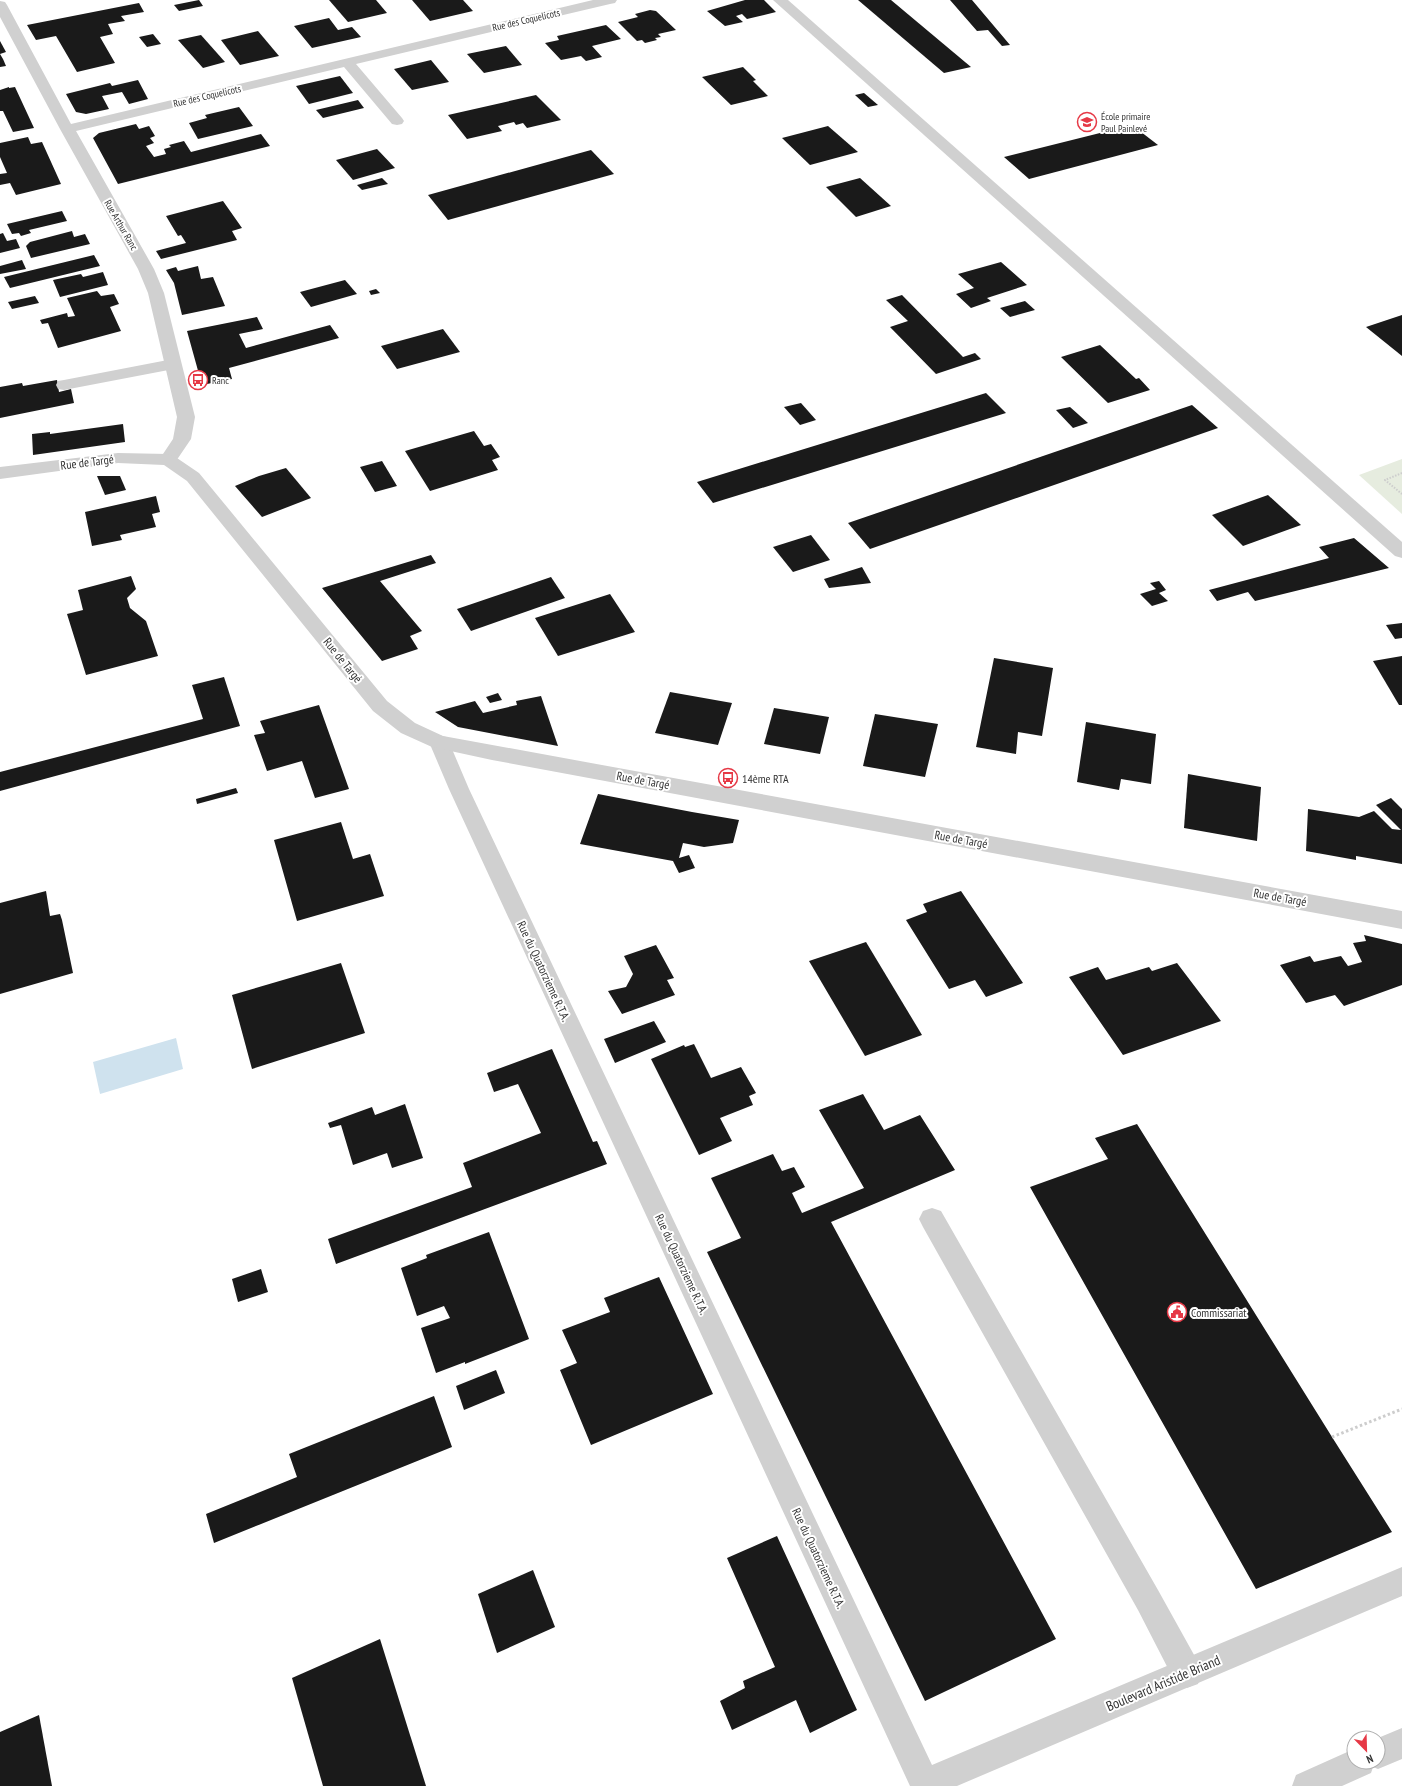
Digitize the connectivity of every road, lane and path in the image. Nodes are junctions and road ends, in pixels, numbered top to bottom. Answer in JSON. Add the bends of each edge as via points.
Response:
{"nodes":[{"id":1,"x":610,"y":0,"type":"edge"},
{"id":2,"x":780,"y":0,"type":"edge"},
{"id":3,"x":0,"y":5,"type":"edge"},
{"id":4,"x":348,"y":62,"type":"junction"},
{"id":5,"x":397,"y":121,"type":"dead end"},
{"id":6,"x":67,"y":130,"type":"junction"},
{"id":7,"x":173,"y":364,"type":"junction"},
{"id":8,"x":64,"y":385,"type":"dead end"},
{"id":9,"x":168,"y":460,"type":"junction"},
{"id":10,"x":1402,"y":473,"type":"edge"},
{"id":11,"x":0,"y":474,"type":"edge"},
{"id":12,"x":1402,"y":494,"type":"edge"},
{"id":13,"x":1402,"y":552,"type":"edge"},
{"id":14,"x":439,"y":742,"type":"junction"},
{"id":15,"x":1402,"y":920,"type":"edge"},
{"id":16,"x":932,"y":1219,"type":"dead end"},
{"id":17,"x":1402,"y":1409,"type":"edge"},
{"id":18,"x":1332,"y":1437,"type":"dead end"},
{"id":19,"x":1402,"y":1581,"type":"edge"},
{"id":20,"x":1187,"y":1673,"type":"junction"},
{"id":21,"x":1402,"y":1743,"type":"edge"},
{"id":22,"x":1386,"y":1750,"type":"edge"},
{"id":23,"x":1346,"y":1768,"type":"edge"},
{"id":24,"x":925,"y":1785,"type":"edge"},
{"id":25,"x":1307,"y":1786,"type":"edge"}],
"edges":[{"from":1,"to":4,"type":"street","name":"Rue des Coquelicots"},
{"from":2,"to":13,"type":"street"},
{"from":3,"to":6,"type":"street","name":"Rue Arthur Ranc"},
{"from":4,"to":5,"type":"street"},
{"from":4,"to":6,"type":"street","name":"Rue des Coquelicots"},
{"from":6,"to":7,"type":"street","name":"Rue Arthur Ranc","via":[[146,269],[156,293]]},
{"from":7,"to":8,"type":"street"},
{"from":7,"to":9,"type":"street","name":"Rue Arthur Ranc","via":[[186,417],[182,439]]},
{"from":9,"to":11,"type":"street","name":"Rue de Targé","via":[[118,458]]},
{"from":9,"to":14,"type":"street","name":"Rue de Targé","via":[[193,476],[380,706],[408,728]]},
{"from":10,"to":12,"type":"path","via":[[1384,480]]},
{"from":14,"to":15,"type":"street","name":"Rue de Targé"},
{"from":14,"to":24,"type":"street","name":"Rue du Quatorzieme R.T.A."},
{"from":16,"to":20,"type":"street"},
{"from":17,"to":18,"type":"path"},
{"from":19,"to":20,"type":"street","name":"Boulevard Aristide Briand"},
{"from":20,"to":24,"type":"street","name":"Boulevard Aristide Briand"},
{"from":21,"to":22,"type":"street"},
{"from":23,"to":25,"type":"street"}]}
